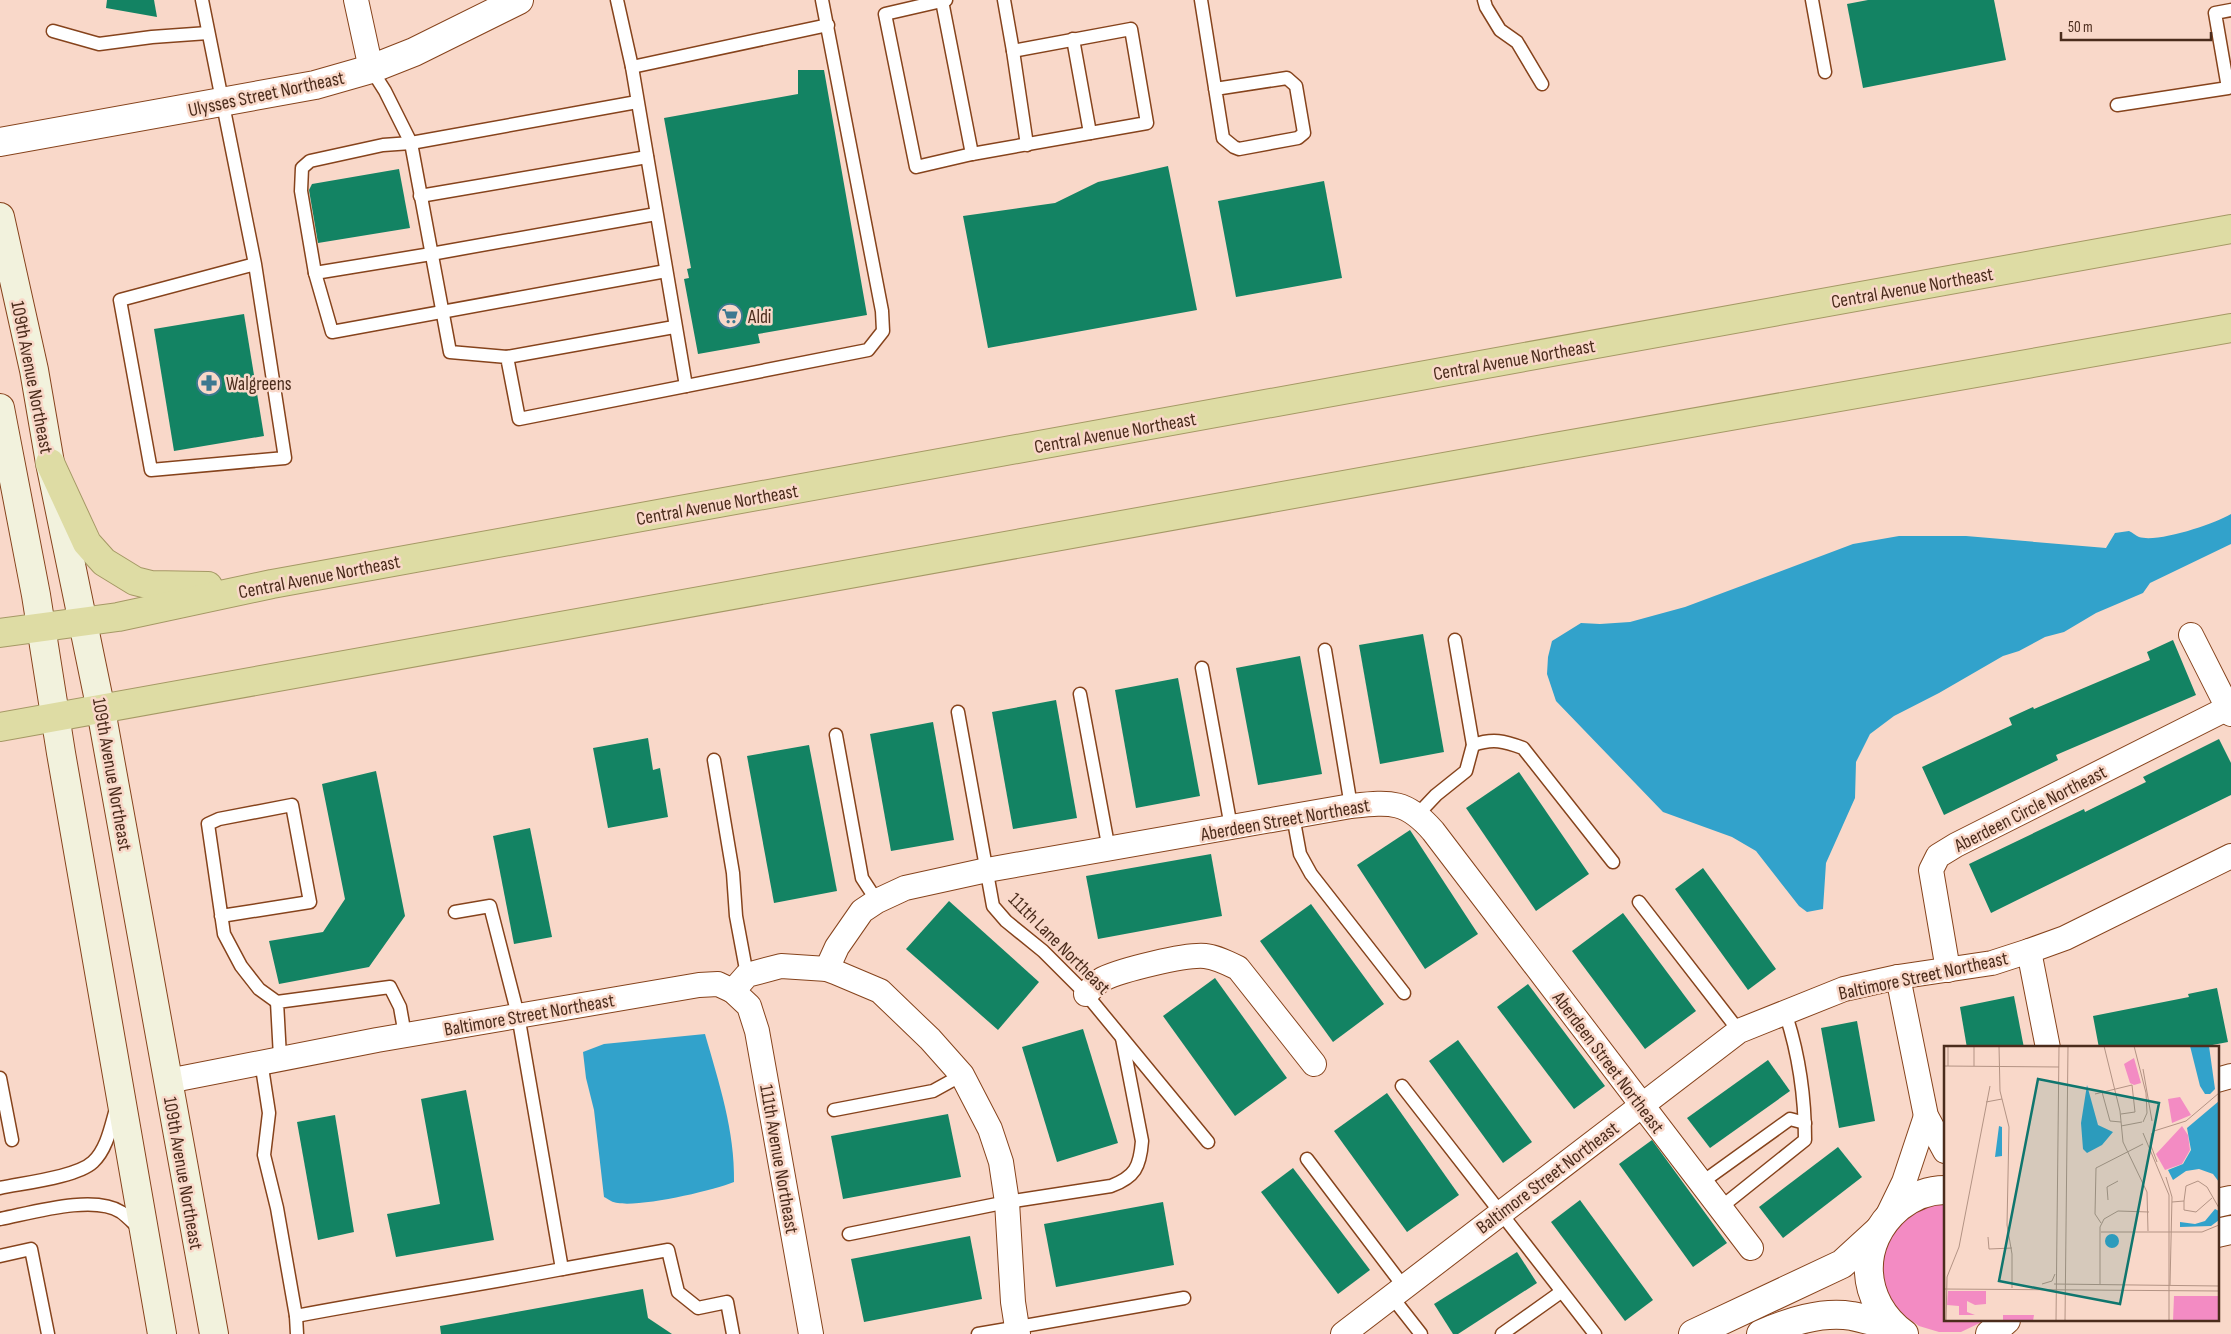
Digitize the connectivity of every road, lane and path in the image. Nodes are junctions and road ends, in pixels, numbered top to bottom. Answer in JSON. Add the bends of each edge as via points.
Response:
{"nodes":[{"id":1,"x":202,"y":0,"type":"edge"},
{"id":2,"x":356,"y":0,"type":"edge"},
{"id":3,"x":519,"y":0,"type":"edge"},
{"id":4,"x":617,"y":0,"type":"edge"},
{"id":5,"x":822,"y":0,"type":"edge"},
{"id":6,"x":944,"y":0,"type":"edge"},
{"id":7,"x":1004,"y":0,"type":"edge"},
{"id":8,"x":1201,"y":0,"type":"edge"},
{"id":9,"x":1484,"y":0,"type":"edge"},
{"id":10,"x":1812,"y":0,"type":"edge"},
{"id":11,"x":2231,"y":10,"type":"edge"},
{"id":12,"x":828,"y":25,"type":"junction"},
{"id":13,"x":53,"y":31,"type":"dead end"},
{"id":14,"x":208,"y":33,"type":"junction"},
{"id":15,"x":1073,"y":39,"type":"junction"},
{"id":16,"x":1014,"y":51,"type":"junction"},
{"id":17,"x":632,"y":67,"type":"junction"},
{"id":18,"x":371,"y":69,"type":"junction"},
{"id":19,"x":1825,"y":72,"type":"dead end"},
{"id":20,"x":1542,"y":84,"type":"dead end"},
{"id":21,"x":1215,"y":88,"type":"junction"},
{"id":22,"x":637,"y":102,"type":"junction"},
{"id":23,"x":223,"y":103,"type":"junction"},
{"id":24,"x":2117,"y":105,"type":"dead end"},
{"id":25,"x":1090,"y":133,"type":"junction"},
{"id":26,"x":0,"y":142,"type":"edge"},
{"id":27,"x":410,"y":143,"type":"junction"},
{"id":28,"x":1027,"y":145,"type":"junction"},
{"id":29,"x":972,"y":154,"type":"junction"},
{"id":30,"x":647,"y":157,"type":"junction"},
{"id":31,"x":420,"y":196,"type":"junction"},
{"id":32,"x":656,"y":214,"type":"junction"},
{"id":33,"x":0,"y":217,"type":"edge"},
{"id":34,"x":2231,"y":229,"type":"edge"},
{"id":35,"x":431,"y":254,"type":"junction"},
{"id":36,"x":255,"y":264,"type":"junction"},
{"id":37,"x":666,"y":271,"type":"junction"},
{"id":38,"x":315,"y":273,"type":"junction"},
{"id":39,"x":443,"y":310,"type":"junction"},
{"id":40,"x":674,"y":327,"type":"junction"},
{"id":41,"x":2231,"y":328,"type":"edge"},
{"id":42,"x":507,"y":357,"type":"junction"},
{"id":43,"x":686,"y":386,"type":"junction"},
{"id":44,"x":0,"y":408,"type":"edge"},
{"id":45,"x":50,"y":463,"type":"junction"},
{"id":46,"x":272,"y":584,"type":"junction"},
{"id":47,"x":84,"y":621,"type":"junction"},
{"id":48,"x":41,"y":627,"type":"junction"},
{"id":49,"x":0,"y":633,"type":"edge"},
{"id":50,"x":2191,"y":635,"type":"dead end"},
{"id":51,"x":1455,"y":640,"type":"dead end"},
{"id":52,"x":1325,"y":650,"type":"dead end"},
{"id":53,"x":1202,"y":668,"type":"dead end"},
{"id":54,"x":1080,"y":694,"type":"dead end"},
{"id":55,"x":102,"y":710,"type":"junction"},
{"id":56,"x":2229,"y":711,"type":"edge"},
{"id":57,"x":958,"y":712,"type":"dead end"},
{"id":58,"x":55,"y":716,"type":"junction"},
{"id":59,"x":0,"y":727,"type":"edge"},
{"id":60,"x":836,"y":735,"type":"dead end"},
{"id":61,"x":1473,"y":745,"type":"junction"},
{"id":62,"x":714,"y":760,"type":"dead end"},
{"id":63,"x":1351,"y":806,"type":"junction"},
{"id":64,"x":1418,"y":814,"type":"junction"},
{"id":65,"x":1293,"y":816,"type":"junction"},
{"id":66,"x":1231,"y":827,"type":"junction"},
{"id":67,"x":1109,"y":850,"type":"junction"},
{"id":68,"x":2231,"y":856,"type":"edge"},
{"id":69,"x":1613,"y":862,"type":"dead end"},
{"id":70,"x":987,"y":870,"type":"junction"},
{"id":71,"x":877,"y":901,"type":"junction"},
{"id":72,"x":1639,"y":902,"type":"dead end"},
{"id":73,"x":455,"y":912,"type":"dead end"},
{"id":74,"x":221,"y":916,"type":"junction"},
{"id":75,"x":2029,"y":951,"type":"junction"},
{"id":76,"x":827,"y":969,"type":"junction"},
{"id":77,"x":1948,"y":970,"type":"junction"},
{"id":78,"x":1898,"y":978,"type":"junction"},
{"id":79,"x":740,"y":983,"type":"junction"},
{"id":80,"x":1086,"y":994,"type":"junction"},
{"id":81,"x":1404,"y":994,"type":"dead end"},
{"id":82,"x":277,"y":1002,"type":"junction"},
{"id":83,"x":1785,"y":1012,"type":"junction"},
{"id":84,"x":518,"y":1015,"type":"junction"},
{"id":85,"x":1739,"y":1031,"type":"junction"},
{"id":86,"x":405,"y":1035,"type":"junction"},
{"id":87,"x":1122,"y":1035,"type":"junction"},
{"id":88,"x":2048,"y":1046,"type":"edge"},
{"id":89,"x":270,"y":1059,"type":"junction"},
{"id":90,"x":1314,"y":1064,"type":"dead end"},
{"id":91,"x":962,"y":1075,"type":"junction"},
{"id":92,"x":2231,"y":1076,"type":"edge"},
{"id":93,"x":0,"y":1078,"type":"edge"},
{"id":94,"x":2218,"y":1080,"type":"edge"},
{"id":95,"x":168,"y":1081,"type":"junction"},
{"id":96,"x":1402,"y":1086,"type":"dead end"},
{"id":97,"x":120,"y":1097,"type":"junction"},
{"id":98,"x":1642,"y":1105,"type":"junction"},
{"id":99,"x":834,"y":1110,"type":"dead end"},
{"id":100,"x":1926,"y":1116,"type":"junction"},
{"id":101,"x":1805,"y":1123,"type":"junction"},
{"id":102,"x":12,"y":1140,"type":"dead end"},
{"id":103,"x":1208,"y":1142,"type":"dead end"},
{"id":104,"x":1944,"y":1149,"type":"edge"},
{"id":105,"x":1307,"y":1159,"type":"dead end"},
{"id":106,"x":1701,"y":1183,"type":"junction"},
{"id":107,"x":0,"y":1188,"type":"edge"},
{"id":108,"x":1944,"y":1190,"type":"edge"},
{"id":109,"x":2231,"y":1200,"type":"edge"},
{"id":110,"x":1007,"y":1202,"type":"junction"},
{"id":111,"x":2218,"y":1203,"type":"edge"},
{"id":112,"x":1720,"y":1208,"type":"junction"},
{"id":113,"x":1499,"y":1213,"type":"junction"},
{"id":114,"x":0,"y":1219,"type":"edge"},
{"id":115,"x":1883,"y":1224,"type":"junction"},
{"id":116,"x":2231,"y":1230,"type":"edge"},
{"id":117,"x":144,"y":1233,"type":"junction"},
{"id":118,"x":2218,"y":1233,"type":"edge"},
{"id":119,"x":849,"y":1234,"type":"dead end"},
{"id":120,"x":1750,"y":1248,"type":"dead end"},
{"id":121,"x":0,"y":1256,"type":"edge"},
{"id":122,"x":562,"y":1270,"type":"junction"},
{"id":123,"x":1398,"y":1292,"type":"junction"},
{"id":124,"x":1561,"y":1292,"type":"junction"},
{"id":125,"x":1184,"y":1298,"type":"dead end"},
{"id":126,"x":296,"y":1316,"type":"junction"},
{"id":127,"x":1018,"y":1330,"type":"edge"},
{"id":128,"x":1899,"y":1330,"type":"edge"},
{"id":129,"x":48,"y":1334,"type":"edge"},
{"id":130,"x":162,"y":1334,"type":"edge"},
{"id":131,"x":214,"y":1334,"type":"edge"},
{"id":132,"x":297,"y":1334,"type":"edge"},
{"id":133,"x":734,"y":1334,"type":"edge"},
{"id":134,"x":811,"y":1334,"type":"edge"},
{"id":135,"x":978,"y":1334,"type":"edge"},
{"id":136,"x":1343,"y":1334,"type":"edge"},
{"id":137,"x":1421,"y":1334,"type":"edge"},
{"id":138,"x":1502,"y":1334,"type":"edge"},
{"id":139,"x":1595,"y":1334,"type":"edge"},
{"id":140,"x":1693,"y":1334,"type":"edge"},
{"id":141,"x":1761,"y":1334,"type":"edge"}],
"edges":[{"from":1,"to":14,"type":"lane"},
{"from":2,"to":18,"type":"street"},
{"from":3,"to":18,"type":"street","name":"Ulysses Street Northeast","via":[[414,52]]},
{"from":4,"to":17,"type":"lane"},
{"from":5,"to":12,"type":"lane"},
{"from":6,"to":29,"type":"lane"},
{"from":6,"to":29,"type":"lane","via":[[885,14],[916,167]]},
{"from":7,"to":16,"type":"lane"},
{"from":8,"to":21,"type":"lane"},
{"from":9,"to":20,"type":"lane","via":[[1500,30],[1517,42]]},
{"from":10,"to":19,"type":"lane"},
{"from":11,"to":24,"type":"lane","via":[[2215,14],[2228,88]]},
{"from":12,"to":17,"type":"lane"},
{"from":12,"to":43,"type":"lane","via":[[883,331],[868,350]]},
{"from":13,"to":14,"type":"lane","via":[[99,44]]},
{"from":14,"to":23,"type":"lane"},
{"from":15,"to":16,"type":"lane"},
{"from":15,"to":25,"type":"lane"},
{"from":15,"to":25,"type":"lane","via":[[1131,29],[1147,123]]},
{"from":16,"to":28,"type":"lane"},
{"from":17,"to":22,"type":"lane"},
{"from":18,"to":23,"type":"street","name":"Ulysses Street Northeast","via":[[315,86]]},
{"from":18,"to":27,"type":"lane"},
{"from":21,"to":21,"type":"lane","via":[[1223,138],[1234,147],[1239,149],[1298,138],[1304,133],[1296,86],[1287,78]]},
{"from":22,"to":27,"type":"lane"},
{"from":22,"to":30,"type":"lane"},
{"from":23,"to":26,"type":"street","name":"Ulysses Street Northeast"},
{"from":23,"to":36,"type":"lane"},
{"from":25,"to":28,"type":"lane"},
{"from":27,"to":31,"type":"lane"},
{"from":27,"to":38,"type":"lane","via":[[383,145],[310,161],[302,168],[302,203]]},
{"from":28,"to":29,"type":"lane"},
{"from":30,"to":31,"type":"lane"},
{"from":30,"to":32,"type":"lane"},
{"from":31,"to":35,"type":"lane"},
{"from":32,"to":35,"type":"lane"},
{"from":32,"to":37,"type":"lane"},
{"from":33,"to":45,"type":"main road","name":"109th Avenue Northeast","via":[[34,370]]},
{"from":34,"to":46,"type":"highway","name":"Central Avenue Northeast"},
{"from":35,"to":38,"type":"lane"},
{"from":35,"to":39,"type":"lane"},
{"from":36,"to":36,"type":"lane","via":[[120,300],[151,470],[285,458]]},
{"from":37,"to":39,"type":"lane"},
{"from":37,"to":40,"type":"lane"},
{"from":38,"to":39,"type":"lane","via":[[332,332]]},
{"from":39,"to":42,"type":"lane","via":[[450,352]]},
{"from":40,"to":42,"type":"lane"},
{"from":40,"to":43,"type":"lane"},
{"from":41,"to":55,"type":"highway","via":[[1412,472]]},
{"from":42,"to":43,"type":"lane","via":[[519,419]]},
{"from":44,"to":48,"type":"main road","name":"109th Avenue Northeast"},
{"from":45,"to":46,"type":"highway","via":[[87,543],[104,562],[135,581],[179,586]]},
{"from":45,"to":47,"type":"main road","name":"109th Avenue Northeast"},
{"from":46,"to":47,"type":"highway","name":"Central Avenue Northeast","via":[[118,617]]},
{"from":47,"to":48,"type":"highway","name":"Central Avenue Northeast"},
{"from":47,"to":55,"type":"main road","name":"109th Avenue Northeast"},
{"from":48,"to":49,"type":"highway","name":"Central Avenue Northeast"},
{"from":48,"to":58,"type":"main road","name":"109th Avenue Northeast"},
{"from":50,"to":56,"type":"street","name":"Aberdeen Circle Northeast"},
{"from":51,"to":61,"type":"lane"},
{"from":52,"to":63,"type":"lane"},
{"from":53,"to":66,"type":"lane"},
{"from":54,"to":67,"type":"lane"},
{"from":55,"to":58,"type":"highway"},
{"from":55,"to":95,"type":"main road","name":"109th Avenue Northeast"},
{"from":56,"to":77,"type":"street","name":"Aberdeen Circle Northeast","via":[[1938,856],[1931,870]]},
{"from":57,"to":70,"type":"lane","name":"111th Lane Northeast"},
{"from":58,"to":59,"type":"highway"},
{"from":58,"to":97,"type":"main road","name":"109th Avenue Northeast"},
{"from":60,"to":71,"type":"lane","via":[[862,878]]},
{"from":61,"to":64,"type":"lane","via":[[1466,771]]},
{"from":61,"to":69,"type":"lane","via":[[1489,740],[1523,748]]},
{"from":62,"to":79,"type":"lane","via":[[734,873]]},
{"from":63,"to":64,"type":"street","name":"Aberdeen Street Northeast","via":[[1402,805]]},
{"from":63,"to":65,"type":"street","name":"Aberdeen Street Northeast"},
{"from":64,"to":98,"type":"street","name":"Aberdeen Street Northeast"},
{"from":65,"to":66,"type":"street","name":"Aberdeen Street Northeast"},
{"from":65,"to":81,"type":"lane","via":[[1300,854],[1311,874]]},
{"from":66,"to":67,"type":"street","name":"Aberdeen Street Northeast"},
{"from":67,"to":70,"type":"street","name":"Aberdeen Street Northeast"},
{"from":68,"to":75,"type":"street","name":"Baltimore Street Northeast","via":[[2065,938]]},
{"from":70,"to":71,"type":"street","name":"Aberdeen Street Northeast","via":[[926,882]]},
{"from":70,"to":80,"type":"lane","name":"111th Lane Northeast","via":[[993,906]]},
{"from":71,"to":76,"type":"street","name":"Aberdeen Street Northeast","via":[[862,911],[849,928]]},
{"from":72,"to":85,"type":"lane"},
{"from":73,"to":84,"type":"lane","via":[[490,906]]},
{"from":74,"to":74,"type":"lane","via":[[208,824],[220,818],[292,805],[310,902]]},
{"from":74,"to":82,"type":"lane","via":[[224,934],[241,966],[259,989]]},
{"from":75,"to":77,"type":"street","name":"Baltimore Street Northeast","via":[[1992,963]]},
{"from":75,"to":88,"type":"street"},
{"from":76,"to":79,"type":"street","via":[[781,966]]},
{"from":76,"to":91,"type":"street","via":[[880,990]]},
{"from":77,"to":78,"type":"street","name":"Baltimore Street Northeast"},
{"from":78,"to":83,"type":"street","name":"Baltimore Street Northeast","via":[[1844,989]]},
{"from":78,"to":100,"type":"street"},
{"from":79,"to":84,"type":"street","name":"Baltimore Street Northeast","via":[[699,985]]},
{"from":79,"to":134,"type":"street","name":"111th Avenue Northeast","via":[[757,1031]]},
{"from":80,"to":87,"type":"lane","name":"111th Lane Northeast"},
{"from":80,"to":90,"type":"street","via":[[1101,980],[1118,972],[1205,956],[1222,960],[1243,973]]},
{"from":82,"to":86,"type":"lane","via":[[390,987],[400,1007]]},
{"from":82,"to":89,"type":"lane","via":[[277,1029]]},
{"from":83,"to":85,"type":"street","name":"Baltimore Street Northeast"},
{"from":83,"to":101,"type":"lane","via":[[1801,1075]]},
{"from":84,"to":86,"type":"street","name":"Baltimore Street Northeast"},
{"from":84,"to":122,"type":"lane"},
{"from":85,"to":98,"type":"street","name":"Baltimore Street Northeast"},
{"from":86,"to":89,"type":"street","name":"Baltimore Street Northeast"},
{"from":87,"to":103,"type":"lane","name":"111th Lane Northeast"},
{"from":87,"to":110,"type":"lane","via":[[1142,1141],[1141,1157],[1135,1171],[1124,1181],[1110,1186]]},
{"from":89,"to":95,"type":"street","name":"Baltimore Street Northeast"},
{"from":89,"to":126,"type":"lane","via":[[264,1155]]},
{"from":91,"to":99,"type":"lane","via":[[933,1091]]},
{"from":91,"to":110,"type":"street","via":[[990,1129],[1001,1162]]},
{"from":92,"to":94,"type":"street"},
{"from":93,"to":102,"type":"lane"},
{"from":95,"to":131,"type":"main road","name":"109th Avenue Northeast"},
{"from":96,"to":113,"type":"lane"},
{"from":97,"to":107,"type":"lane","via":[[105,1145],[94,1162],[76,1172]]},
{"from":97,"to":117,"type":"main road","name":"109th Avenue Northeast"},
{"from":98,"to":106,"type":"street","name":"Aberdeen Street Northeast"},
{"from":98,"to":113,"type":"street","name":"Baltimore Street Northeast"},
{"from":100,"to":104,"type":"street"},
{"from":100,"to":115,"type":"street","via":[[1904,1182]]},
{"from":101,"to":106,"type":"lane","via":[[1790,1119]]},
{"from":101,"to":112,"type":"lane","via":[[1806,1140]]},
{"from":105,"to":123,"type":"lane"},
{"from":106,"to":112,"type":"street","name":"Aberdeen Street Northeast"},
{"from":108,"to":115,"type":"street","via":[[1908,1199]]},
{"from":109,"to":111,"type":"street"},
{"from":110,"to":119,"type":"lane"},
{"from":110,"to":127,"type":"street","via":[[1010,1272]]},
{"from":112,"to":120,"type":"street","name":"Aberdeen Street Northeast"},
{"from":113,"to":123,"type":"street","name":"Baltimore Street Northeast"},
{"from":113,"to":124,"type":"lane"},
{"from":114,"to":117,"type":"lane","via":[[86,1204],[120,1211]]},
{"from":115,"to":128,"type":"street","via":[[1870,1250],[1868,1271],[1872,1292],[1881,1311]]},
{"from":115,"to":140,"type":"street","via":[[1842,1264]]},
{"from":116,"to":118,"type":"street"},
{"from":117,"to":130,"type":"main road","name":"109th Avenue Northeast"},
{"from":121,"to":129,"type":"lane","via":[[31,1249]]},
{"from":122,"to":126,"type":"lane"},
{"from":122,"to":133,"type":"lane","via":[[668,1250],[678,1292],[698,1308],[728,1302]]},
{"from":123,"to":136,"type":"street","name":"Baltimore Street Northeast"},
{"from":123,"to":137,"type":"lane"},
{"from":124,"to":138,"type":"lane"},
{"from":124,"to":139,"type":"lane"},
{"from":125,"to":127,"type":"lane"},
{"from":126,"to":132,"type":"lane"},
{"from":127,"to":135,"type":"lane"},
{"from":128,"to":141,"type":"street","via":[[1851,1316],[1839,1316],[1806,1318]]}]}
